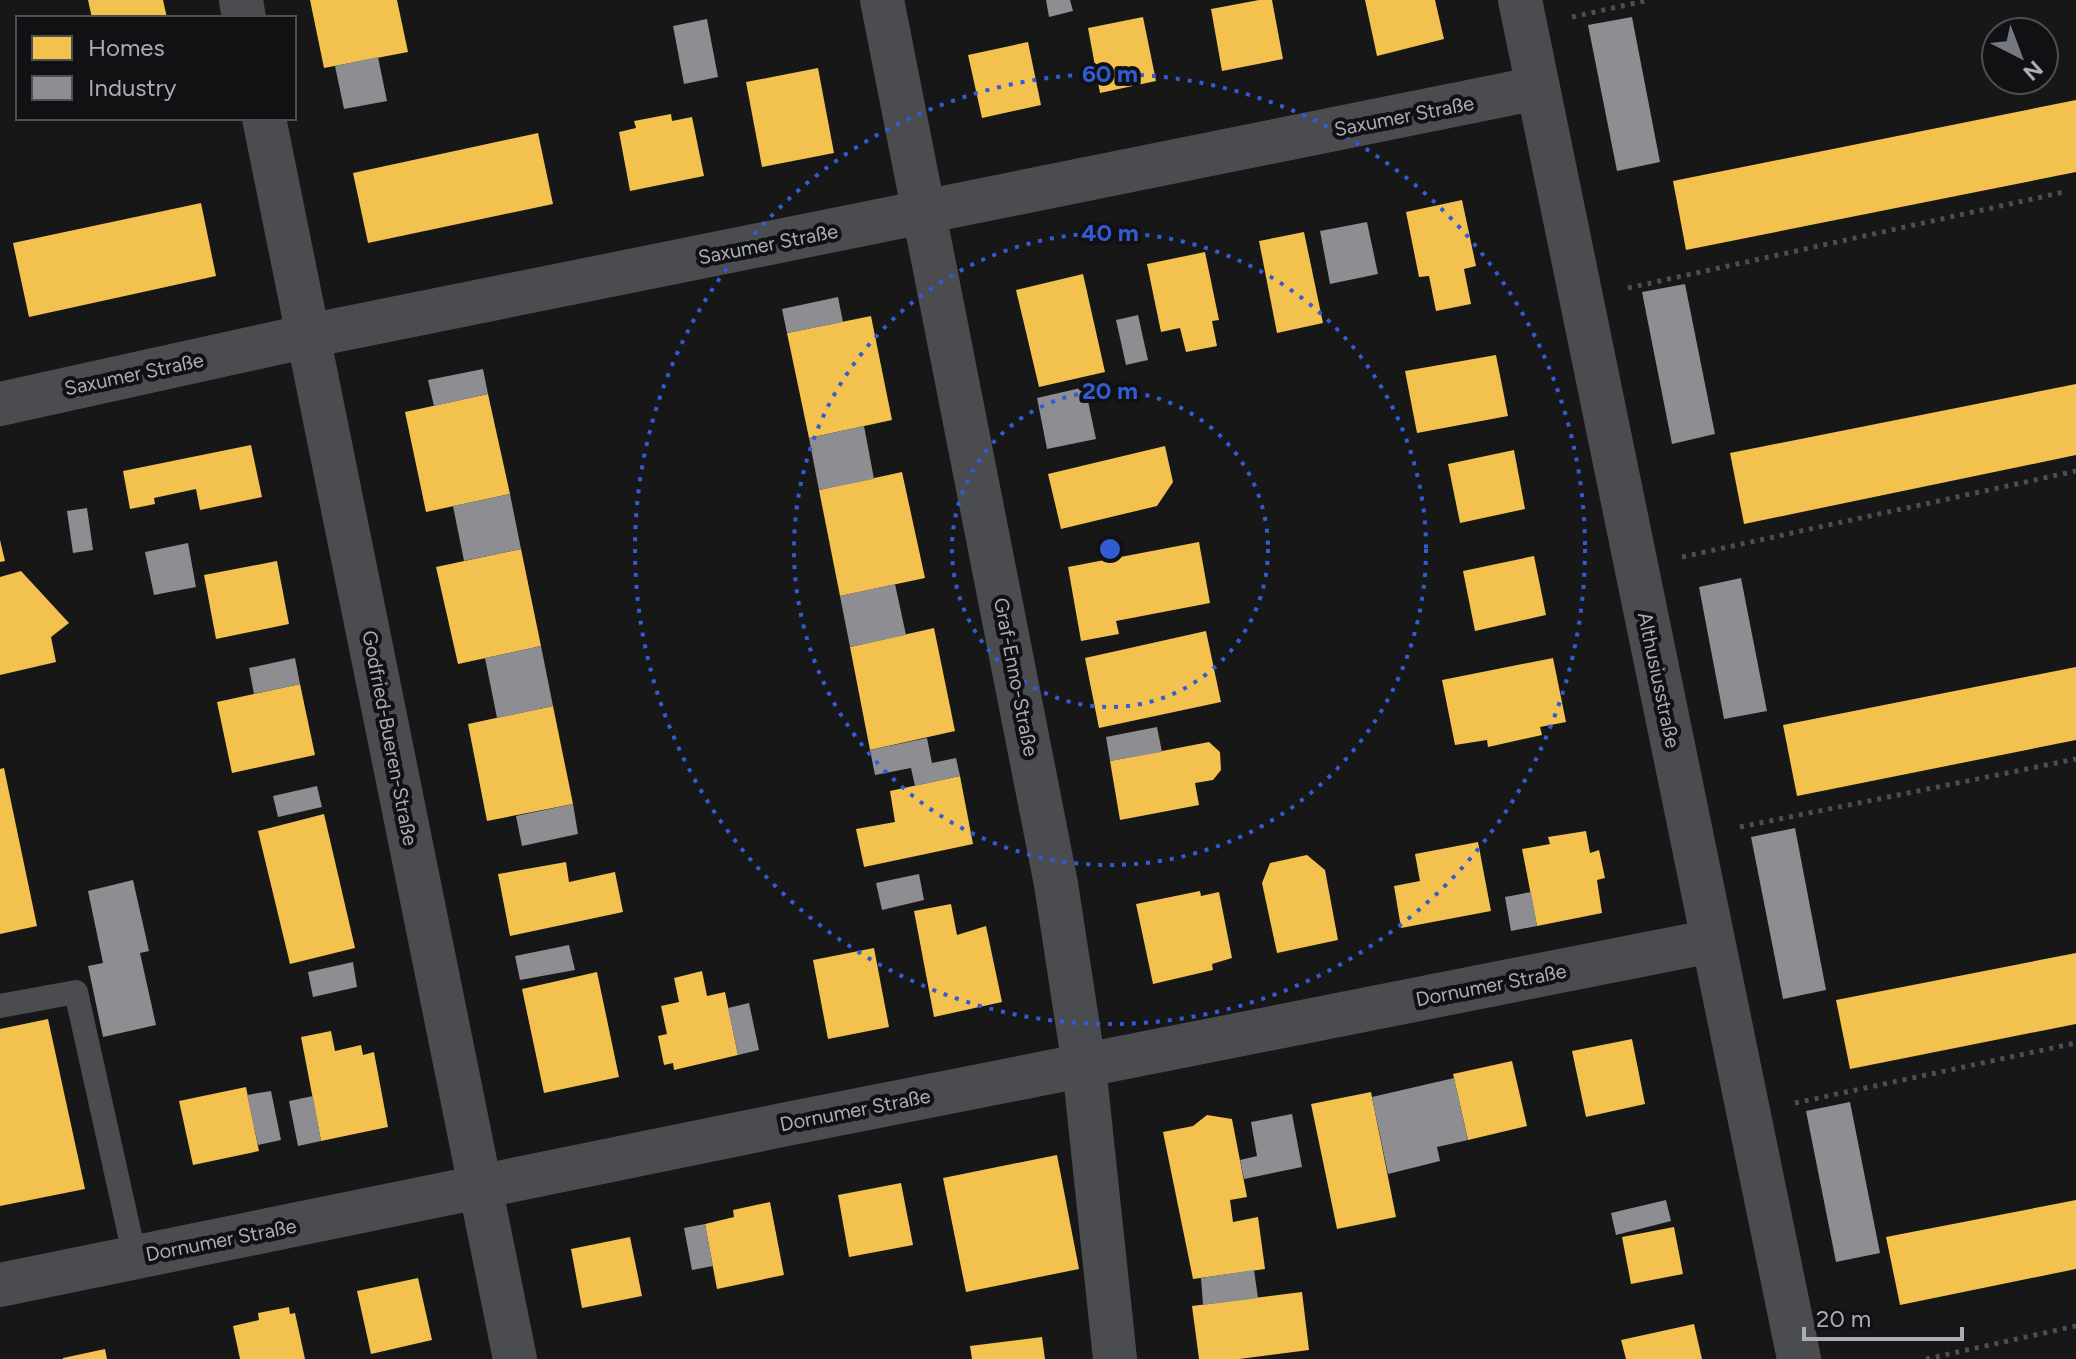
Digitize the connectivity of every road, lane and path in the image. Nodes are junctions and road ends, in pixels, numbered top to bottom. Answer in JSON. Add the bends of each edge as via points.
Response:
{"nodes":[{"id":1,"x":882,"y":0,"type":"edge"},
{"id":2,"x":1649,"y":0,"type":"edge"},
{"id":3,"x":1523,"y":14,"type":"edge"},
{"id":4,"x":1538,"y":88,"type":"junction"},
{"id":5,"x":264,"y":120,"type":"edge"},
{"id":6,"x":2064,"y":192,"type":"dead end"},
{"id":7,"x":925,"y":212,"type":"junction"},
{"id":8,"x":1581,"y":299,"type":"junction"},
{"id":9,"x":308,"y":336,"type":"junction"},
{"id":10,"x":0,"y":404,"type":"edge"},
{"id":11,"x":2076,"y":471,"type":"edge"},
{"id":12,"x":1635,"y":567,"type":"junction"},
{"id":13,"x":2076,"y":759,"type":"edge"},
{"id":14,"x":1691,"y":837,"type":"junction"},
{"id":15,"x":1712,"y":941,"type":"junction"},
{"id":16,"x":0,"y":1006,"type":"edge"},
{"id":17,"x":2076,"y":1043,"type":"edge"},
{"id":18,"x":1084,"y":1066,"type":"junction"},
{"id":19,"x":1747,"y":1113,"type":"junction"},
{"id":20,"x":480,"y":1187,"type":"junction"},
{"id":21,"x":135,"y":1258,"type":"junction"},
{"id":22,"x":0,"y":1285,"type":"edge"},
{"id":23,"x":2076,"y":1326,"type":"edge"},
{"id":24,"x":515,"y":1359,"type":"edge"},
{"id":25,"x":1115,"y":1359,"type":"edge"},
{"id":26,"x":1799,"y":1359,"type":"edge"},
{"id":27,"x":1926,"y":1359,"type":"edge"}],
"edges":[{"from":1,"to":7,"type":"street","name":"Graf-Enno-Straße"},
{"from":2,"to":3,"type":"path"},
{"from":3,"to":4,"type":"street","name":"Althusiusstraße"},
{"from":4,"to":7,"type":"street","name":"Saxumer Straße"},
{"from":4,"to":8,"type":"street","name":"Althusiusstraße"},
{"from":5,"to":9,"type":"street","name":"Godfried-Bueren-Straße"},
{"from":6,"to":8,"type":"path"},
{"from":7,"to":9,"type":"street","name":"Saxumer Straße"},
{"from":7,"to":18,"type":"street","name":"Graf-Enno-Straße","via":[[1056,884]]},
{"from":8,"to":12,"type":"street","name":"Althusiusstraße"},
{"from":9,"to":10,"type":"street","name":"Saxumer Straße"},
{"from":9,"to":20,"type":"street","name":"Godfried-Bueren-Straße"},
{"from":11,"to":12,"type":"path"},
{"from":12,"to":14,"type":"street","name":"Althusiusstraße"},
{"from":13,"to":14,"type":"path"},
{"from":14,"to":15,"type":"street","name":"Althusiusstraße"},
{"from":15,"to":18,"type":"street","name":"Dornumer Straße"},
{"from":15,"to":19,"type":"street","name":"Althusiusstraße"},
{"from":16,"to":21,"type":"lane","via":[[76,992]]},
{"from":17,"to":19,"type":"path"},
{"from":18,"to":20,"type":"street","name":"Dornumer Straße"},
{"from":18,"to":25,"type":"street","name":"Graf-Enno-Straße"},
{"from":19,"to":26,"type":"street","name":"Althusiusstraße"},
{"from":20,"to":21,"type":"street","name":"Dornumer Straße"},
{"from":20,"to":24,"type":"street","name":"Godfried-Bueren-Straße"},
{"from":21,"to":22,"type":"street","name":"Dornumer Straße"},
{"from":23,"to":27,"type":"path"}]}
